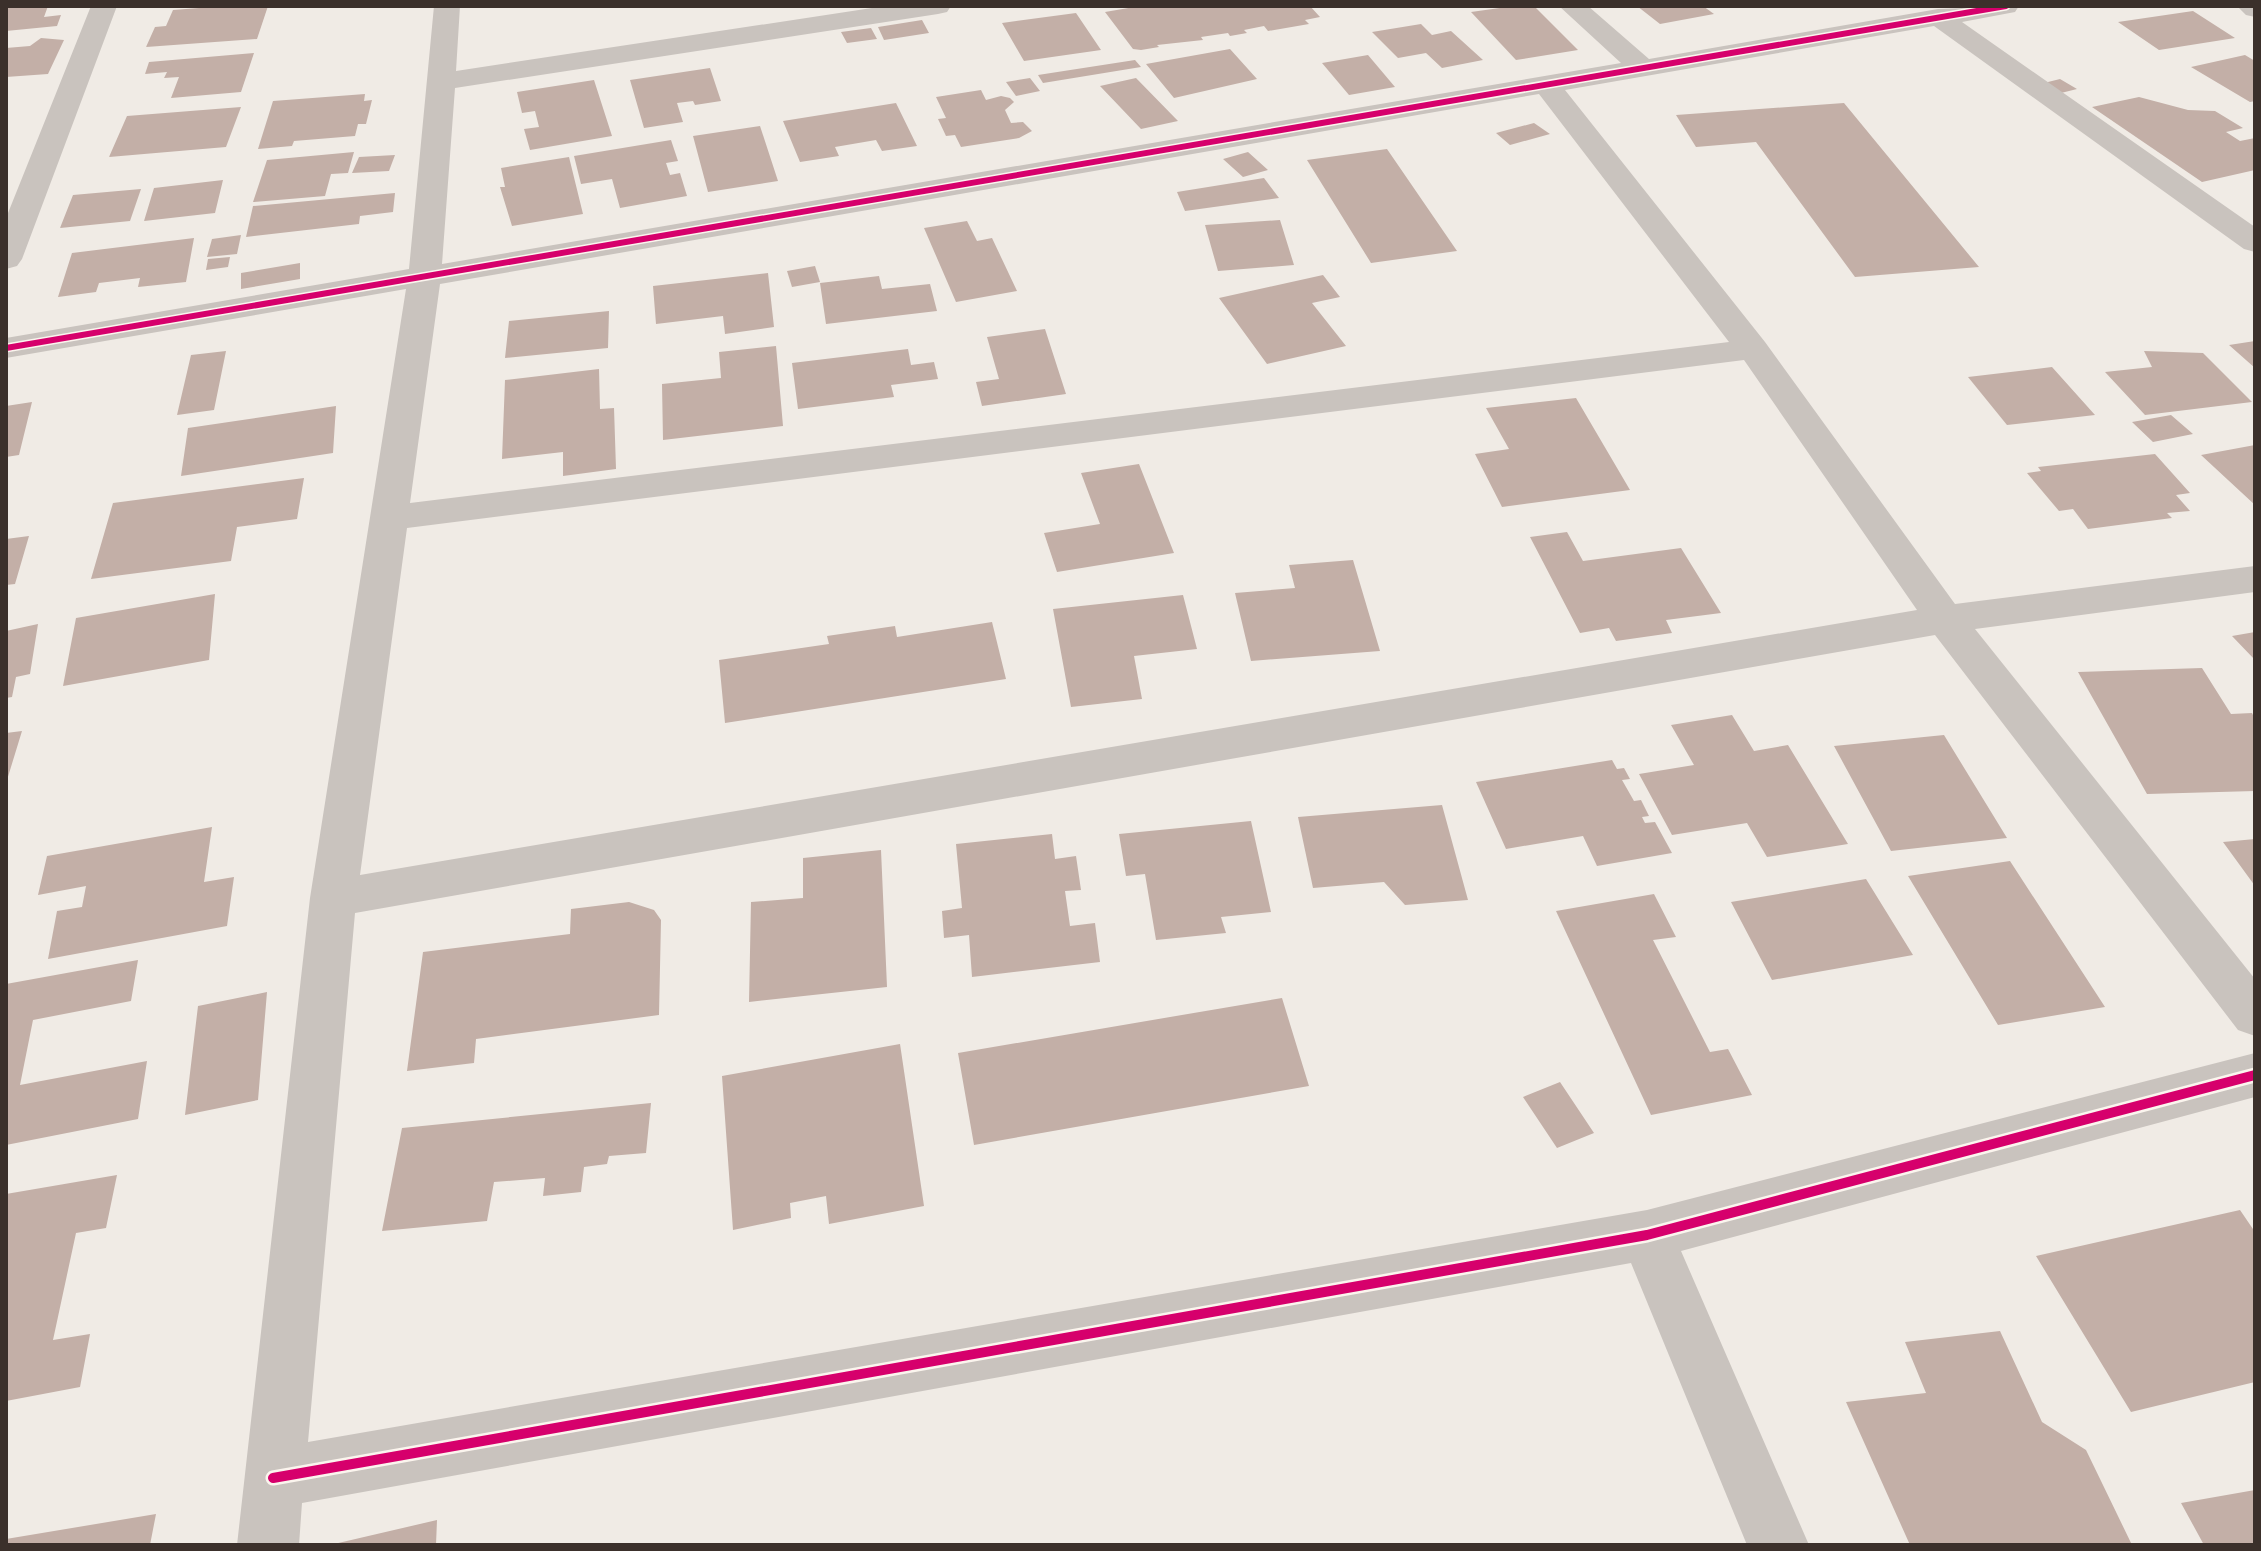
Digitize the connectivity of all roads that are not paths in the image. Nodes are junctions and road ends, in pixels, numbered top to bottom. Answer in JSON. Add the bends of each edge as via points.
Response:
{"nodes":[{"id":1,"x":104,"y":6,"type":"edge"},
{"id":2,"x":447,"y":6,"type":"edge"},
{"id":3,"x":938,"y":6,"type":"edge"},
{"id":4,"x":1572,"y":6,"type":"edge"},
{"id":5,"x":2006,"y":6,"type":"edge"},
{"id":6,"x":1938,"y":17,"type":"junction"},
{"id":7,"x":1644,"y":69,"type":"junction"},
{"id":8,"x":441,"y":82,"type":"junction"},
{"id":9,"x":1547,"y":86,"type":"junction"},
{"id":10,"x":2255,"y":242,"type":"edge"},
{"id":11,"x":6,"y":259,"type":"edge"},
{"id":12,"x":425,"y":275,"type":"junction"},
{"id":13,"x":6,"y":348,"type":"edge"},
{"id":14,"x":1753,"y":349,"type":"junction"},
{"id":15,"x":389,"y":518,"type":"junction"},
{"id":16,"x":2255,"y":579,"type":"edge"},
{"id":17,"x":1945,"y":619,"type":"junction"},
{"id":18,"x":333,"y":898,"type":"junction"},
{"id":19,"x":2255,"y":1015,"type":"edge"},
{"id":20,"x":2255,"y":1075,"type":"edge"},
{"id":21,"x":1647,"y":1235,"type":"junction"},
{"id":22,"x":273,"y":1478,"type":"junction"},
{"id":23,"x":268,"y":1545,"type":"edge"},
{"id":24,"x":1778,"y":1545,"type":"edge"}],
"edges":[{"from":1,"to":11,"type":"street"},
{"from":2,"to":8,"type":"street"},
{"from":3,"to":8,"type":"street"},
{"from":4,"to":7,"type":"street"},
{"from":5,"to":6,"type":"street"},
{"from":6,"to":7,"type":"street"},
{"from":6,"to":10,"type":"street"},
{"from":7,"to":9,"type":"street"},
{"from":8,"to":12,"type":"street"},
{"from":9,"to":12,"type":"street"},
{"from":9,"to":14,"type":"street"},
{"from":12,"to":13,"type":"street"},
{"from":12,"to":15,"type":"street"},
{"from":14,"to":15,"type":"street"},
{"from":14,"to":17,"type":"street"},
{"from":15,"to":18,"type":"street"},
{"from":16,"to":17,"type":"street"},
{"from":17,"to":18,"type":"street"},
{"from":17,"to":19,"type":"street"},
{"from":18,"to":22,"type":"street"},
{"from":20,"to":21,"type":"street"},
{"from":21,"to":22,"type":"street"},
{"from":21,"to":24,"type":"street"},
{"from":22,"to":23,"type":"street"}]}
